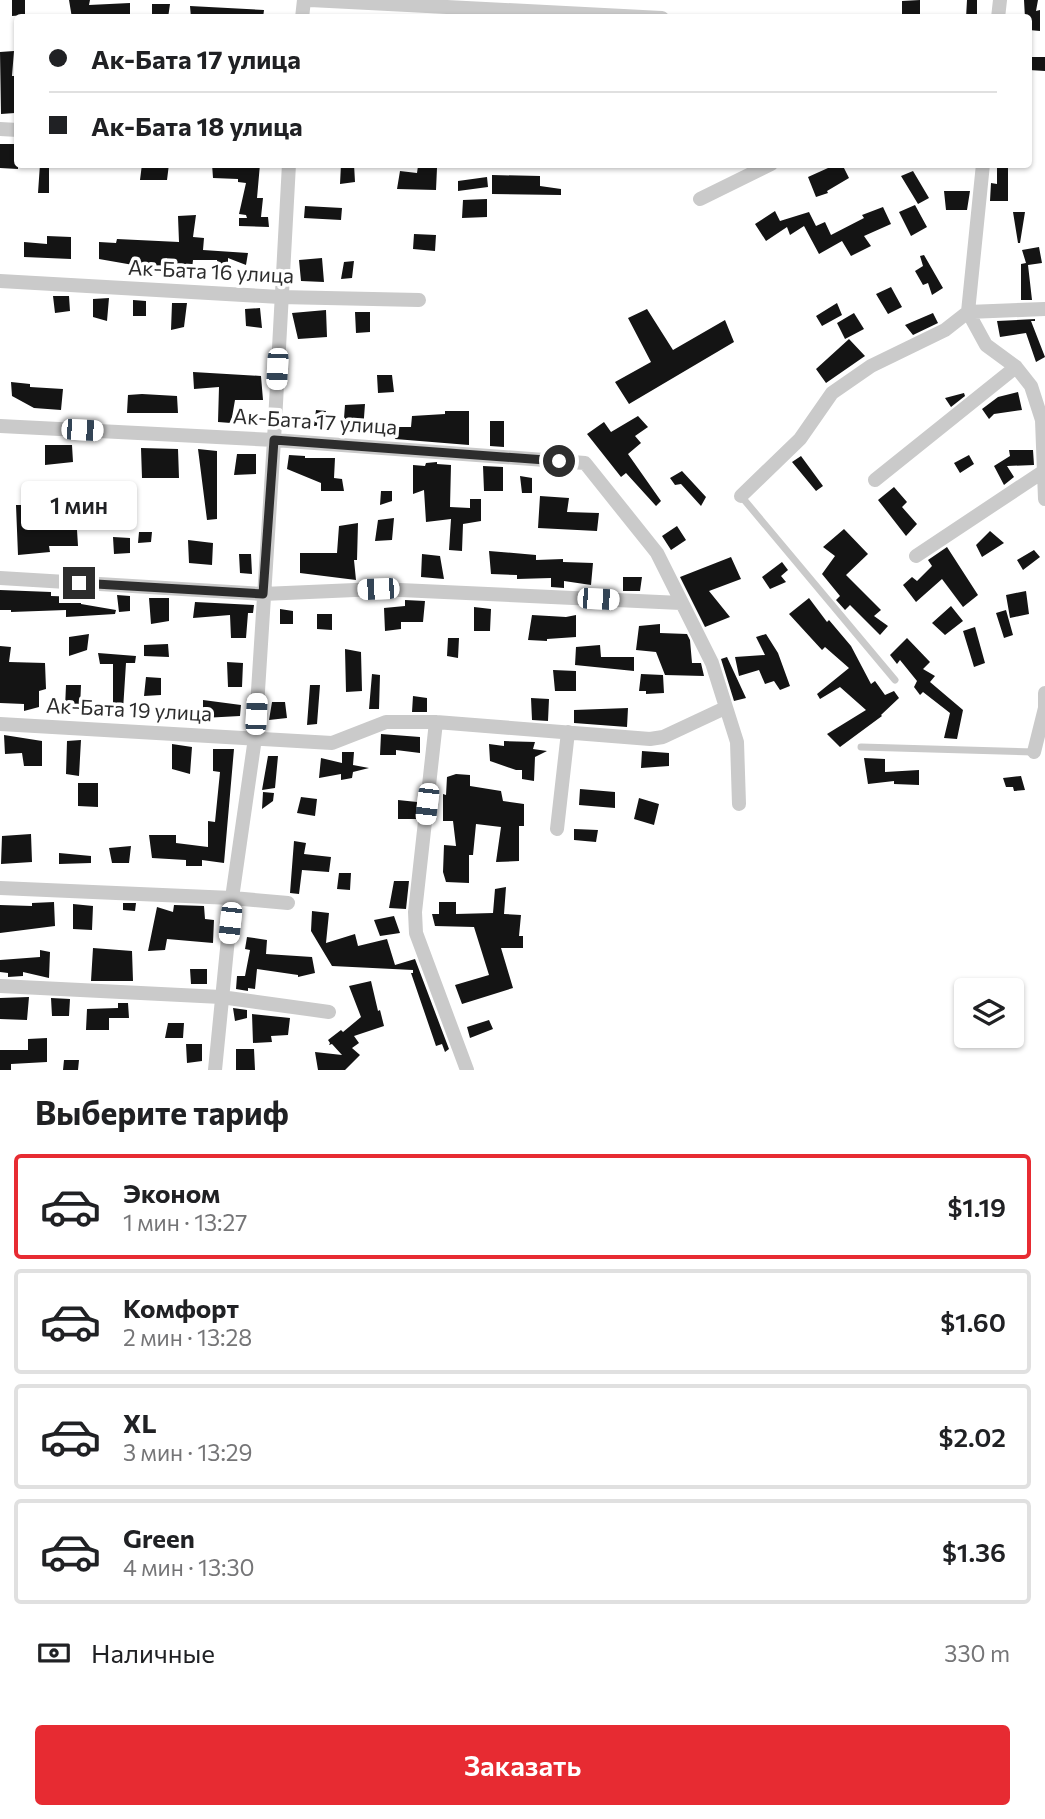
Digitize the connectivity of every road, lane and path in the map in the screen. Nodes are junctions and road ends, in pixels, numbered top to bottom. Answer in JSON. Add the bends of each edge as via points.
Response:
{"nodes":[{"id":1,"x":310,"y":0,"type":"edge"},
{"id":2,"x":604,"y":7,"type":"edge"},
{"id":3,"x":641,"y":14,"type":"edge"},
{"id":4,"x":289,"y":168,"type":"edge"},
{"id":5,"x":763,"y":168,"type":"edge"},
{"id":6,"x":983,"y":168,"type":"edge"},
{"id":7,"x":700,"y":198,"type":"dead end"},
{"id":8,"x":0,"y":281,"type":"edge"},
{"id":9,"x":280,"y":298,"type":"junction"},
{"id":10,"x":419,"y":300,"type":"dead end"},
{"id":11,"x":1045,"y":309,"type":"edge"},
{"id":12,"x":968,"y":312,"type":"junction"},
{"id":13,"x":1016,"y":367,"type":"junction"},
{"id":14,"x":1043,"y":420,"type":"edge"},
{"id":15,"x":0,"y":426,"type":"edge"},
{"id":16,"x":274,"y":440,"type":"junction"},
{"id":17,"x":1044,"y":471,"type":"edge"},
{"id":18,"x":875,"y":480,"type":"dead end"},
{"id":19,"x":741,"y":496,"type":"joint"},
{"id":20,"x":1045,"y":499,"type":"edge"},
{"id":21,"x":916,"y":556,"type":"dead end"},
{"id":22,"x":0,"y":578,"type":"edge"},
{"id":23,"x":263,"y":594,"type":"junction"},
{"id":24,"x":681,"y":603,"type":"junction"},
{"id":25,"x":895,"y":681,"type":"dead end"},
{"id":26,"x":1045,"y":692,"type":"edge"},
{"id":27,"x":725,"y":708,"type":"junction"},
{"id":28,"x":436,"y":722,"type":"junction"},
{"id":29,"x":0,"y":724,"type":"edge"},
{"id":30,"x":568,"y":732,"type":"junction"},
{"id":31,"x":255,"y":738,"type":"junction"},
{"id":32,"x":861,"y":747,"type":"dead end"},
{"id":33,"x":1034,"y":752,"type":"joint"},
{"id":34,"x":739,"y":804,"type":"dead end"},
{"id":35,"x":557,"y":829,"type":"dead end"},
{"id":36,"x":0,"y":888,"type":"edge"},
{"id":37,"x":232,"y":898,"type":"junction"},
{"id":38,"x":288,"y":903,"type":"dead end"},
{"id":39,"x":0,"y":986,"type":"edge"},
{"id":40,"x":221,"y":997,"type":"junction"},
{"id":41,"x":329,"y":1012,"type":"dead end"},
{"id":42,"x":215,"y":1070,"type":"edge"},
{"id":43,"x":467,"y":1070,"type":"edge"}],
"edges":[{"from":1,"to":2,"type":"street"},
{"from":2,"to":3,"type":"street"},
{"from":4,"to":9,"type":"street"},
{"from":5,"to":7,"type":"street"},
{"from":6,"to":12,"type":"street"},
{"from":8,"to":9,"type":"street","name":"Ак-Бата 16 улица"},
{"from":9,"to":10,"type":"street","name":"Ак-Бата 16 улица"},
{"from":9,"to":16,"type":"street"},
{"from":11,"to":12,"type":"street"},
{"from":12,"to":13,"type":"street","via":[[986,345]]},
{"from":12,"to":19,"type":"street","via":[[946,330],[871,366],[832,393],[800,439]]},
{"from":13,"to":14,"type":"street","via":[[1031,386]]},
{"from":13,"to":18,"type":"street"},
{"from":14,"to":17,"type":"street"},
{"from":15,"to":16,"type":"street","name":"Ак-Бата 17 улица"},
{"from":16,"to":23,"type":"street"},
{"from":16,"to":24,"type":"street","name":"Ак-Бата 17 улица","via":[[585,463],[657,553]]},
{"from":17,"to":20,"type":"street"},
{"from":17,"to":21,"type":"street"},
{"from":19,"to":25,"type":"lane"},
{"from":22,"to":23,"type":"street"},
{"from":23,"to":24,"type":"street","via":[[378,589]]},
{"from":23,"to":31,"type":"street"},
{"from":24,"to":27,"type":"street","via":[[712,663]]},
{"from":26,"to":33,"type":"street"},
{"from":27,"to":30,"type":"street","name":"Ак-Бата 19 улица","via":[[650,739]]},
{"from":27,"to":34,"type":"street","via":[[737,742]]},
{"from":28,"to":30,"type":"street","name":"Ак-Бата 19 улица"},
{"from":28,"to":31,"type":"street","name":"Ак-Бата 19 улица","via":[[386,722],[332,743]]},
{"from":28,"to":43,"type":"street","via":[[416,933]]},
{"from":29,"to":31,"type":"street","name":"Ак-Бата 19 улица"},
{"from":30,"to":35,"type":"street"},
{"from":31,"to":37,"type":"street"},
{"from":32,"to":33,"type":"lane"},
{"from":36,"to":37,"type":"street"},
{"from":37,"to":38,"type":"street"},
{"from":37,"to":40,"type":"street"},
{"from":39,"to":40,"type":"street"},
{"from":40,"to":41,"type":"street"},
{"from":40,"to":42,"type":"street"}]}
